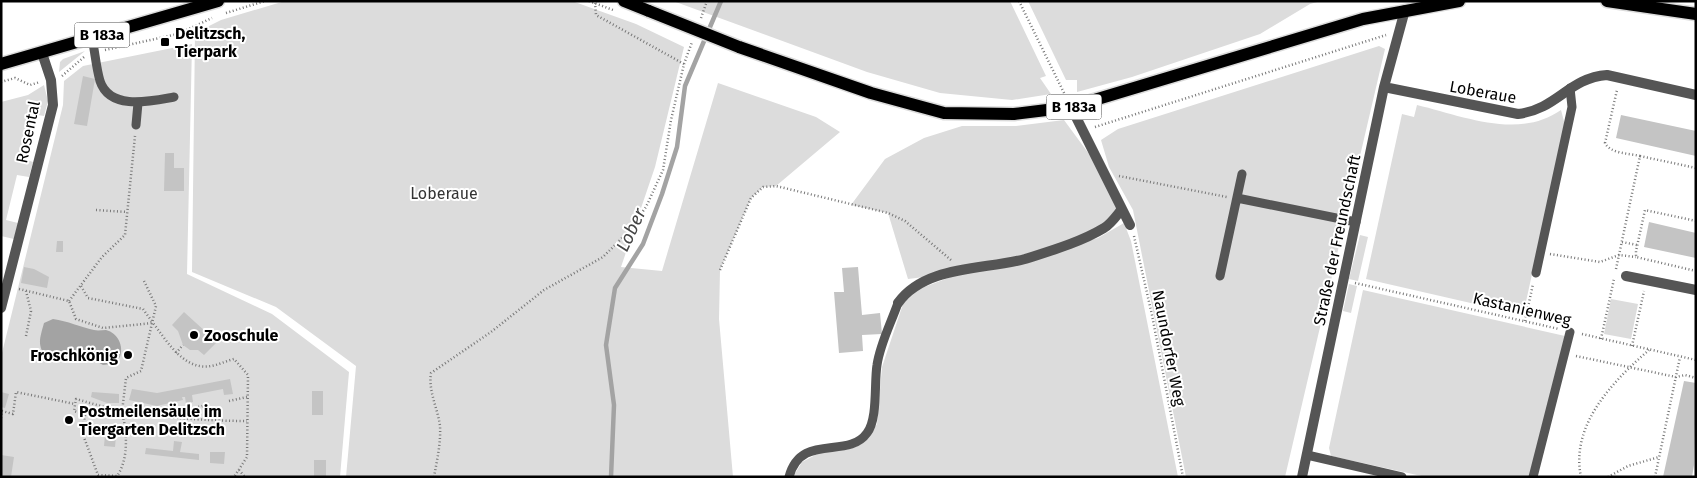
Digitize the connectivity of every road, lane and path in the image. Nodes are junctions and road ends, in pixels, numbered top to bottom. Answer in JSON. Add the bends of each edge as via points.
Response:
{"nodes":[{"id":1,"x":218,"y":1,"type":"edge"},
{"id":2,"x":265,"y":1,"type":"edge"},
{"id":3,"x":624,"y":1,"type":"edge"},
{"id":4,"x":1019,"y":1,"type":"edge"},
{"id":5,"x":1459,"y":1,"type":"edge"},
{"id":6,"x":1607,"y":1,"type":"edge"},
{"id":7,"x":595,"y":3,"type":"dead end"},
{"id":8,"x":1405,"y":10,"type":"junction"},
{"id":9,"x":225,"y":14,"type":"dead end"},
{"id":10,"x":1696,"y":14,"type":"edge"},
{"id":11,"x":216,"y":16,"type":"dead end"},
{"id":12,"x":1399,"y":32,"type":"junction"},
{"id":13,"x":92,"y":38,"type":"junction"},
{"id":14,"x":95,"y":52,"type":"junction"},
{"id":15,"x":42,"y":53,"type":"junction"},
{"id":16,"x":1,"y":64,"type":"edge"},
{"id":17,"x":1619,"y":77,"type":"junction"},
{"id":18,"x":51,"y":80,"type":"junction"},
{"id":19,"x":1,"y":82,"type":"edge"},
{"id":20,"x":1384,"y":87,"type":"junction"},
{"id":21,"x":1570,"y":88,"type":"junction"},
{"id":22,"x":1696,"y":94,"type":"edge"},
{"id":23,"x":174,"y":97,"type":"dead end"},
{"id":24,"x":138,"y":103,"type":"junction"},
{"id":25,"x":1071,"y":107,"type":"junction"},
{"id":26,"x":136,"y":125,"type":"joint"},
{"id":27,"x":1083,"y":131,"type":"junction"},
{"id":28,"x":1640,"y":156,"type":"junction"},
{"id":29,"x":1696,"y":168,"type":"edge"},
{"id":30,"x":1103,"y":173,"type":"junction"},
{"id":31,"x":1242,"y":174,"type":"dead end"},
{"id":32,"x":1237,"y":198,"type":"junction"},
{"id":33,"x":96,"y":210,"type":"dead end"},
{"id":34,"x":1122,"y":210,"type":"junction"},
{"id":35,"x":127,"y":212,"type":"junction"},
{"id":36,"x":1696,"y":221,"type":"edge"},
{"id":37,"x":1356,"y":222,"type":"junction"},
{"id":38,"x":1130,"y":225,"type":"joint"},
{"id":39,"x":1622,"y":242,"type":"junction"},
{"id":40,"x":1637,"y":245,"type":"junction"},
{"id":41,"x":1539,"y":252,"type":"junction"},
{"id":42,"x":1619,"y":255,"type":"junction"},
{"id":43,"x":1636,"y":257,"type":"junction"},
{"id":44,"x":720,"y":270,"type":"dead end"},
{"id":45,"x":967,"y":271,"type":"junction"},
{"id":46,"x":1696,"y":271,"type":"edge"},
{"id":47,"x":1536,"y":273,"type":"joint"},
{"id":48,"x":1220,"y":276,"type":"dead end"},
{"id":49,"x":1626,"y":276,"type":"dead end"},
{"id":50,"x":1647,"y":280,"type":"junction"},
{"id":51,"x":144,"y":281,"type":"dead end"},
{"id":52,"x":1344,"y":281,"type":"junction"},
{"id":53,"x":81,"y":286,"type":"junction"},
{"id":54,"x":8,"y":287,"type":"junction"},
{"id":55,"x":1696,"y":290,"type":"edge"},
{"id":56,"x":26,"y":291,"type":"junction"},
{"id":57,"x":69,"y":301,"type":"junction"},
{"id":58,"x":898,"y":303,"type":"joint"},
{"id":59,"x":1,"y":308,"type":"edge"},
{"id":60,"x":1525,"y":321,"type":"junction"},
{"id":61,"x":153,"y":323,"type":"junction"},
{"id":62,"x":1570,"y":332,"type":"junction"},
{"id":63,"x":26,"y":336,"type":"dead end"},
{"id":64,"x":1601,"y":339,"type":"junction"},
{"id":65,"x":183,"y":345,"type":"dead end"},
{"id":66,"x":1632,"y":346,"type":"junction"},
{"id":67,"x":1649,"y":350,"type":"junction"},
{"id":68,"x":176,"y":353,"type":"junction"},
{"id":69,"x":1564,"y":353,"type":"junction"},
{"id":70,"x":1680,"y":357,"type":"junction"},
{"id":71,"x":1696,"y":360,"type":"edge"},
{"id":72,"x":1629,"y":367,"type":"junction"},
{"id":73,"x":1676,"y":377,"type":"junction"},
{"id":74,"x":1696,"y":378,"type":"edge"},
{"id":75,"x":247,"y":397,"type":"junction"},
{"id":76,"x":230,"y":401,"type":"dead end"},
{"id":77,"x":75,"y":404,"type":"junction"},
{"id":78,"x":208,"y":405,"type":"dead end"},
{"id":79,"x":122,"y":412,"type":"junction"},
{"id":80,"x":1,"y":418,"type":"edge"},
{"id":81,"x":180,"y":418,"type":"junction"},
{"id":82,"x":247,"y":421,"type":"junction"},
{"id":83,"x":1307,"y":455,"type":"junction"},
{"id":84,"x":1659,"y":457,"type":"junction"},
{"id":85,"x":239,"y":470,"type":"junction"},
{"id":86,"x":117,"y":477,"type":"edge"},
{"id":87,"x":234,"y":477,"type":"edge"},
{"id":88,"x":245,"y":477,"type":"edge"},
{"id":89,"x":434,"y":477,"type":"edge"},
{"id":90,"x":789,"y":477,"type":"edge"},
{"id":91,"x":1183,"y":477,"type":"edge"},
{"id":92,"x":1302,"y":477,"type":"edge"},
{"id":93,"x":1402,"y":477,"type":"edge"},
{"id":94,"x":1533,"y":477,"type":"edge"},
{"id":95,"x":1581,"y":477,"type":"edge"},
{"id":96,"x":1608,"y":477,"type":"edge"},
{"id":97,"x":1655,"y":477,"type":"edge"}],
"edges":[{"from":1,"to":13,"type":"main road","number":"B 183a"},
{"from":2,"to":9,"type":"path"},
{"from":3,"to":25,"type":"main road","number":"B 183a","bridge":true,"via":[[739,47],[871,93],[944,113],[1014,114]]},
{"from":4,"to":25,"type":"path"},
{"from":5,"to":8,"type":"main road","number":"B 183a"},
{"from":6,"to":10,"type":"main road"},
{"from":7,"to":89,"type":"path","via":[[596,15],[684,64],[664,170],[646,207],[628,232],[603,257],[544,290],[492,332],[431,373],[440,426]]},
{"from":8,"to":12,"type":"street","name":"Straße der Freundschaft"},
{"from":8,"to":25,"type":"main road","number":"B 183a","via":[[1363,19]]},
{"from":11,"to":14,"type":"path","via":[[178,34]]},
{"from":12,"to":20,"type":"street","name":"Straße der Freundschaft"},
{"from":12,"to":27,"type":"path"},
{"from":13,"to":14,"type":"lane"},
{"from":13,"to":15,"type":"main road","number":"B 183a"},
{"from":14,"to":18,"type":"path","via":[[88,53],[60,78]]},
{"from":14,"to":24,"type":"lane","via":[[101,83],[115,97]]},
{"from":15,"to":16,"type":"main road","number":"B 183a"},
{"from":15,"to":18,"type":"street","name":"Rosental"},
{"from":17,"to":21,"type":"street","name":"Loberaue","via":[[1593,76]]},
{"from":17,"to":22,"type":"street","name":"Loberaue"},
{"from":17,"to":28,"type":"path","via":[[1605,143],[1614,150]]},
{"from":18,"to":19,"type":"path","via":[[30,85],[15,78]]},
{"from":18,"to":54,"type":"street","name":"Rosental","via":[[53,105]]},
{"from":20,"to":21,"type":"street","name":"Loberaue","via":[[1518,114],[1550,104]]},
{"from":20,"to":37,"type":"street","name":"Straße der Freundschaft"},
{"from":21,"to":41,"type":"lane","via":[[1572,107]]},
{"from":23,"to":24,"type":"lane"},
{"from":24,"to":26,"type":"lane"},
{"from":25,"to":27,"type":"street"},
{"from":26,"to":35,"type":"path"},
{"from":27,"to":30,"type":"street"},
{"from":28,"to":29,"type":"path"},
{"from":28,"to":39,"type":"path"},
{"from":30,"to":32,"type":"path"},
{"from":30,"to":34,"type":"street"},
{"from":31,"to":32,"type":"lane"},
{"from":32,"to":37,"type":"lane"},
{"from":32,"to":48,"type":"lane"},
{"from":33,"to":35,"type":"path"},
{"from":34,"to":38,"type":"street"},
{"from":34,"to":45,"type":"street","via":[[1105,228],[1074,242],[1024,259]]},
{"from":35,"to":53,"type":"path","via":[[124,235],[102,257]]},
{"from":36,"to":40,"type":"path","via":[[1645,210]]},
{"from":37,"to":52,"type":"street","name":"Straße der Freundschaft"},
{"from":38,"to":91,"type":"path","name":"Naundorfer Weg","via":[[1139,251]]},
{"from":39,"to":40,"type":"path"},
{"from":39,"to":42,"type":"path"},
{"from":40,"to":43,"type":"path"},
{"from":41,"to":42,"type":"path","via":[[1600,262]]},
{"from":41,"to":47,"type":"lane"},
{"from":42,"to":43,"type":"path"},
{"from":42,"to":64,"type":"path"},
{"from":43,"to":46,"type":"path"},
{"from":44,"to":45,"type":"path","via":[[751,198],[762,187],[776,186],[888,213],[905,221]]},
{"from":45,"to":58,"type":"street","via":[[939,275],[918,284]]},
{"from":47,"to":60,"type":"path"},
{"from":49,"to":50,"type":"street"},
{"from":50,"to":55,"type":"street"},
{"from":50,"to":66,"type":"path"},
{"from":51,"to":61,"type":"path","via":[[156,306]]},
{"from":52,"to":60,"type":"path","name":"Kastanienweg"},
{"from":52,"to":83,"type":"street","name":"Straße der Freundschaft"},
{"from":53,"to":57,"type":"path"},
{"from":53,"to":61,"type":"path","via":[[88,298],[143,309]]},
{"from":54,"to":56,"type":"path"},
{"from":54,"to":59,"type":"street","name":"Rosental"},
{"from":56,"to":57,"type":"path"},
{"from":56,"to":63,"type":"path","via":[[31,311]]},
{"from":57,"to":61,"type":"path","via":[[76,320],[103,328]]},
{"from":58,"to":90,"type":"lane","via":[[877,363],[873,418],[867,434],[856,442],[804,454],[792,464]]},
{"from":60,"to":62,"type":"path","name":"Kastanienweg"},
{"from":61,"to":68,"type":"path"},
{"from":61,"to":79,"type":"path","via":[[141,371],[126,378]]},
{"from":62,"to":64,"type":"path","name":"Kastanienweg"},
{"from":62,"to":69,"type":"lane"},
{"from":64,"to":66,"type":"path","name":"Kastanienweg"},
{"from":65,"to":68,"type":"path"},
{"from":66,"to":67,"type":"path","name":"Kastanienweg"},
{"from":67,"to":70,"type":"path","name":"Kastanienweg"},
{"from":67,"to":72,"type":"path"},
{"from":68,"to":75,"type":"path","via":[[196,366],[210,366],[234,359],[248,375]]},
{"from":69,"to":72,"type":"path"},
{"from":69,"to":94,"type":"lane"},
{"from":70,"to":71,"type":"path","name":"Kastanienweg"},
{"from":70,"to":73,"type":"path"},
{"from":72,"to":73,"type":"path"},
{"from":72,"to":95,"type":"path","via":[[1594,409],[1580,443]]},
{"from":73,"to":74,"type":"path"},
{"from":73,"to":84,"type":"path"},
{"from":75,"to":76,"type":"path"},
{"from":75,"to":82,"type":"path"},
{"from":77,"to":79,"type":"path","via":[[76,399]]},
{"from":77,"to":80,"type":"path","via":[[16,392],[13,414],[2,411]]},
{"from":77,"to":86,"type":"path","via":[[74,410],[85,415],[82,432],[98,475]]},
{"from":78,"to":81,"type":"path","via":[[188,409]]},
{"from":79,"to":81,"type":"path"},
{"from":79,"to":86,"type":"path","via":[[126,428],[123,467]]},
{"from":81,"to":82,"type":"path"},
{"from":82,"to":85,"type":"path","via":[[247,457]]},
{"from":83,"to":92,"type":"street","name":"Straße der Freundschaft"},
{"from":83,"to":93,"type":"lane"},
{"from":84,"to":96,"type":"path","via":[[1628,466]]},
{"from":84,"to":97,"type":"path"},
{"from":85,"to":87,"type":"path"},
{"from":85,"to":88,"type":"path"}]}
